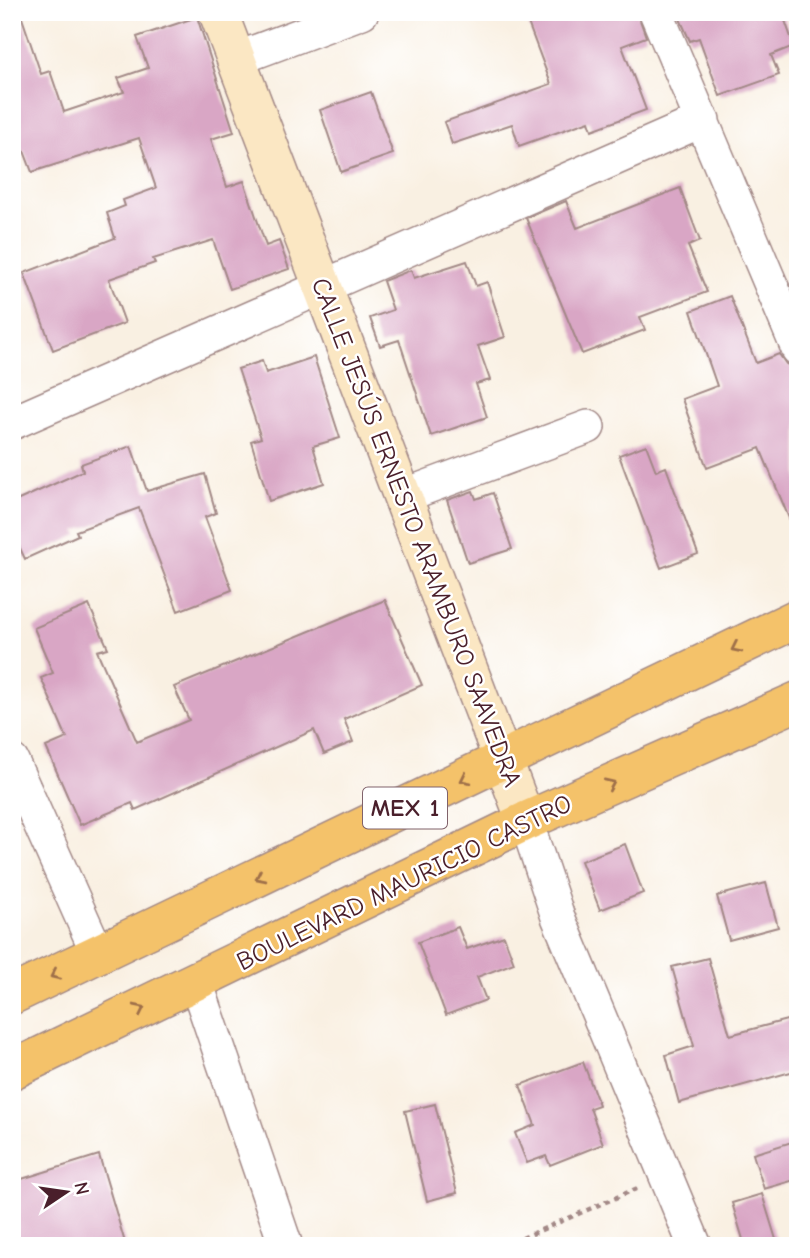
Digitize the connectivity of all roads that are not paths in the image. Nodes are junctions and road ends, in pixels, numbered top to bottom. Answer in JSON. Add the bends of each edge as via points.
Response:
{"nodes":[{"id":1,"x":218,"y":12,"type":"edge"},
{"id":2,"x":362,"y":12,"type":"edge"},
{"id":3,"x":656,"y":12,"type":"edge"},
{"id":4,"x":236,"y":60,"type":"junction"},
{"id":5,"x":704,"y":121,"type":"junction"},
{"id":6,"x":324,"y":287,"type":"junction"},
{"id":7,"x":798,"y":349,"type":"edge"},
{"id":8,"x":12,"y":423,"type":"edge"},
{"id":9,"x":588,"y":427,"type":"dead end"},
{"id":10,"x":403,"y":496,"type":"junction"},
{"id":11,"x":798,"y":618,"type":"edge"},
{"id":12,"x":798,"y":701,"type":"edge"},
{"id":13,"x":12,"y":761,"type":"edge"},
{"id":14,"x":503,"y":761,"type":"junction"},
{"id":15,"x":526,"y":821,"type":"junction"},
{"id":16,"x":98,"y":954,"type":"junction"},
{"id":17,"x":196,"y":982,"type":"junction"},
{"id":18,"x":12,"y":995,"type":"edge"},
{"id":19,"x":12,"y":1070,"type":"edge"},
{"id":20,"x":286,"y":1246,"type":"edge"},
{"id":21,"x":695,"y":1246,"type":"edge"}],
"edges":[{"from":1,"to":4,"type":"street","name":"CALLE JESÚS ERNESTO ARAMBURO SAAVEDRA"},
{"from":2,"to":4,"type":"street"},
{"from":3,"to":5,"type":"street"},
{"from":4,"to":6,"type":"street","name":"CALLE JESÚS ERNESTO ARAMBURO SAAVEDRA"},
{"from":5,"to":6,"type":"street"},
{"from":5,"to":7,"type":"street"},
{"from":6,"to":8,"type":"street"},
{"from":6,"to":10,"type":"street","name":"CALLE JESÚS ERNESTO ARAMBURO SAAVEDRA"},
{"from":9,"to":10,"type":"street"},
{"from":10,"to":14,"type":"street","name":"CALLE JESÚS ERNESTO ARAMBURO SAAVEDRA"},
{"from":11,"to":14,"type":"main road","number":"MEX 1","one_way":true},
{"from":15,"to":12,"type":"main road","name":"BOULEVARD MAURICIO CASTRO","number":"MEX 1","one_way":true},
{"from":13,"to":16,"type":"street"},
{"from":14,"to":15,"type":"street","name":"CALLE JESÚS ERNESTO ARAMBURO SAAVEDRA"},
{"from":14,"to":16,"type":"main road","number":"MEX 1","one_way":true},
{"from":15,"to":17,"type":"main road","name":"BOULEVARD MAURICIO CASTRO","number":"MEX 1"},
{"from":15,"to":21,"type":"street","name":"CALLE JESÚS ERNESTO ARAMBURO SAAVEDRA","via":[[558,917]]},
{"from":16,"to":18,"type":"main road","number":"MEX 1","one_way":true},
{"from":19,"to":17,"type":"main road","name":"BOULEVARD MAURICIO CASTRO","number":"MEX 1","one_way":true},
{"from":17,"to":20,"type":"street"}]}
